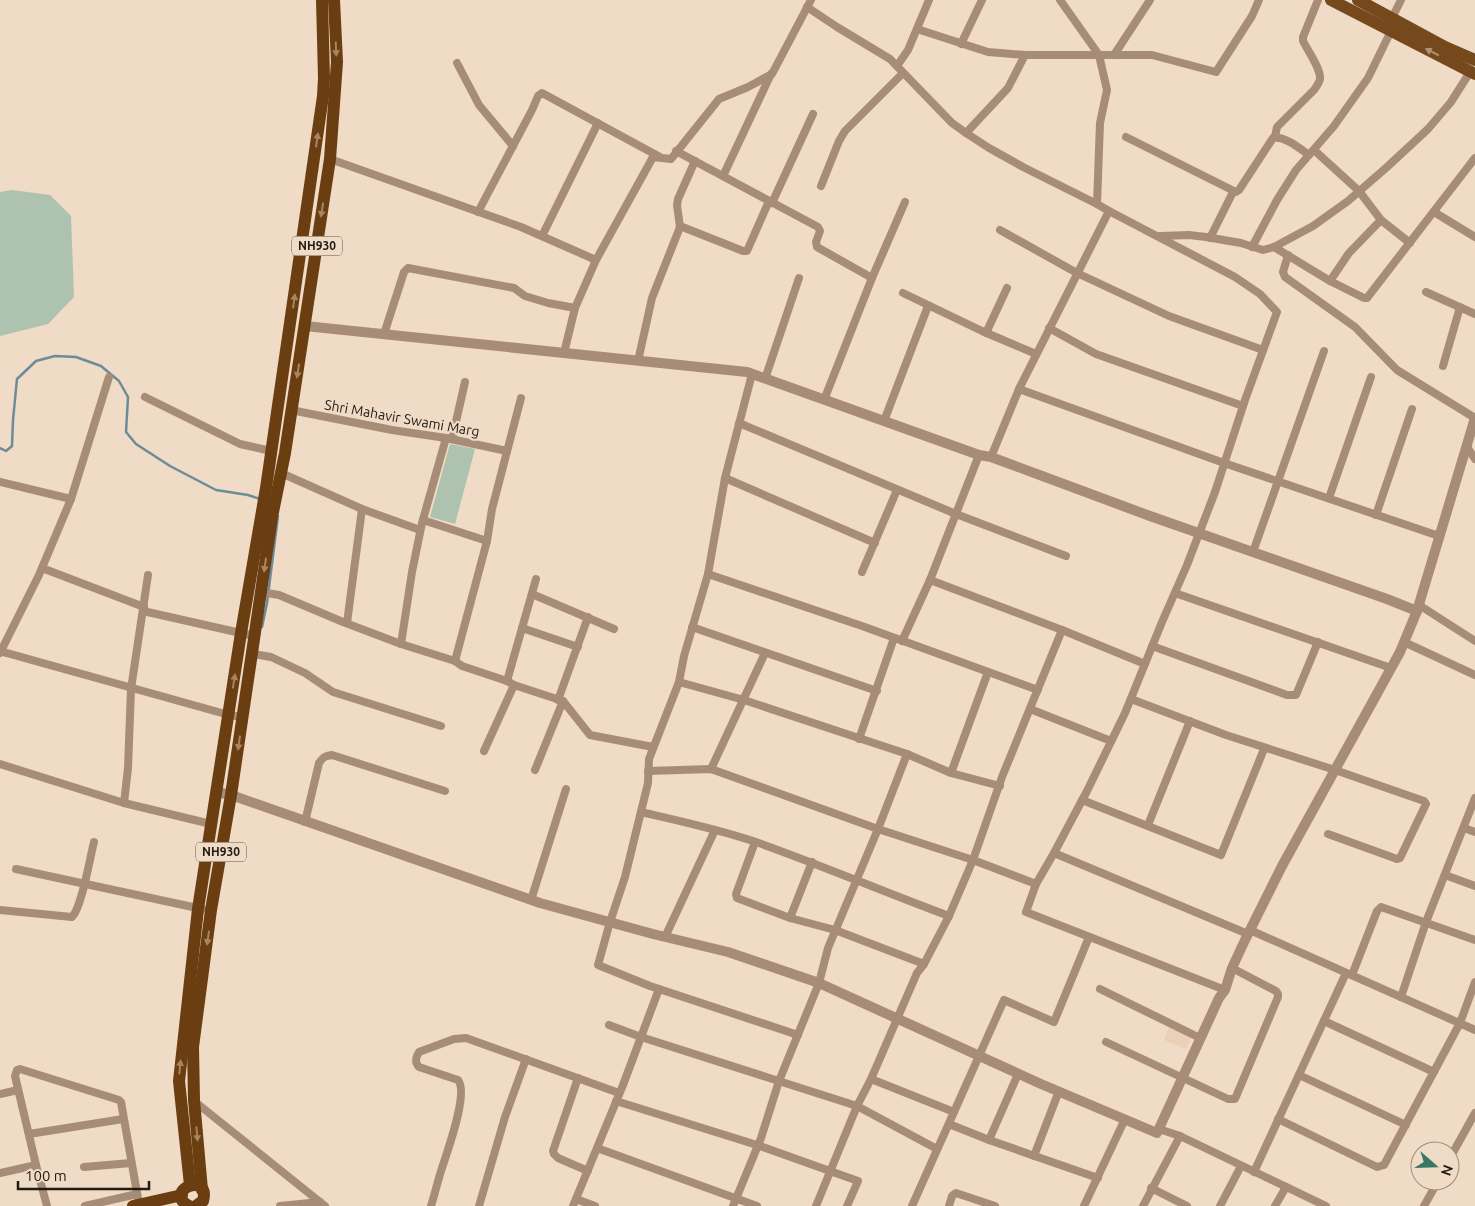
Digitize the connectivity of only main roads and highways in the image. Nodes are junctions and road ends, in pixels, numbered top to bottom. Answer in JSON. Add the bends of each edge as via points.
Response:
{"nodes":[{"id":1,"x":322,"y":0,"type":"edge"},
{"id":2,"x":334,"y":0,"type":"edge"},
{"id":3,"x":1331,"y":0,"type":"edge"},
{"id":4,"x":1358,"y":0,"type":"edge"},
{"id":5,"x":1390,"y":26,"type":"junction"},
{"id":6,"x":1473,"y":69,"type":"edge"},
{"id":7,"x":272,"y":489,"type":"junction"},
{"id":8,"x":264,"y":530,"type":"junction"},
{"id":9,"x":205,"y":867,"type":"junction"},
{"id":10,"x":218,"y":869,"type":"junction"},
{"id":11,"x":194,"y":1198,"type":"edge"},
{"id":12,"x":136,"y":1201,"type":"edge"},
{"id":13,"x":171,"y":1206,"type":"edge"}],
"edges":[{"from":7,"to":1,"type":"highway","number":"NH930","one_way":true,"via":[[271,451],[323,96]]},
{"from":2,"to":7,"type":"highway","number":"NH930","one_way":true,"via":[[337,62],[330,159],[281,473]]},
{"from":3,"to":5,"type":"main road"},
{"from":4,"to":5,"type":"main road"},
{"from":5,"to":6,"type":"main road"},
{"from":7,"to":8,"type":"highway","number":"NH930"},
{"from":9,"to":8,"type":"highway","number":"NH930","one_way":true,"via":[[241,633]]},
{"from":8,"to":10,"type":"highway","number":"NH930","one_way":true,"via":[[263,592],[254,636],[257,654],[242,717]]},
{"from":9,"to":10,"type":"highway"},
{"from":11,"to":9,"type":"highway","number":"NH930","one_way":true,"via":[[179,1080]]},
{"from":10,"to":11,"type":"highway","number":"NH930","one_way":true,"via":[[193,1047]]},
{"from":11,"to":12,"type":"highway"},
{"from":11,"to":13,"type":"highway"}]}
